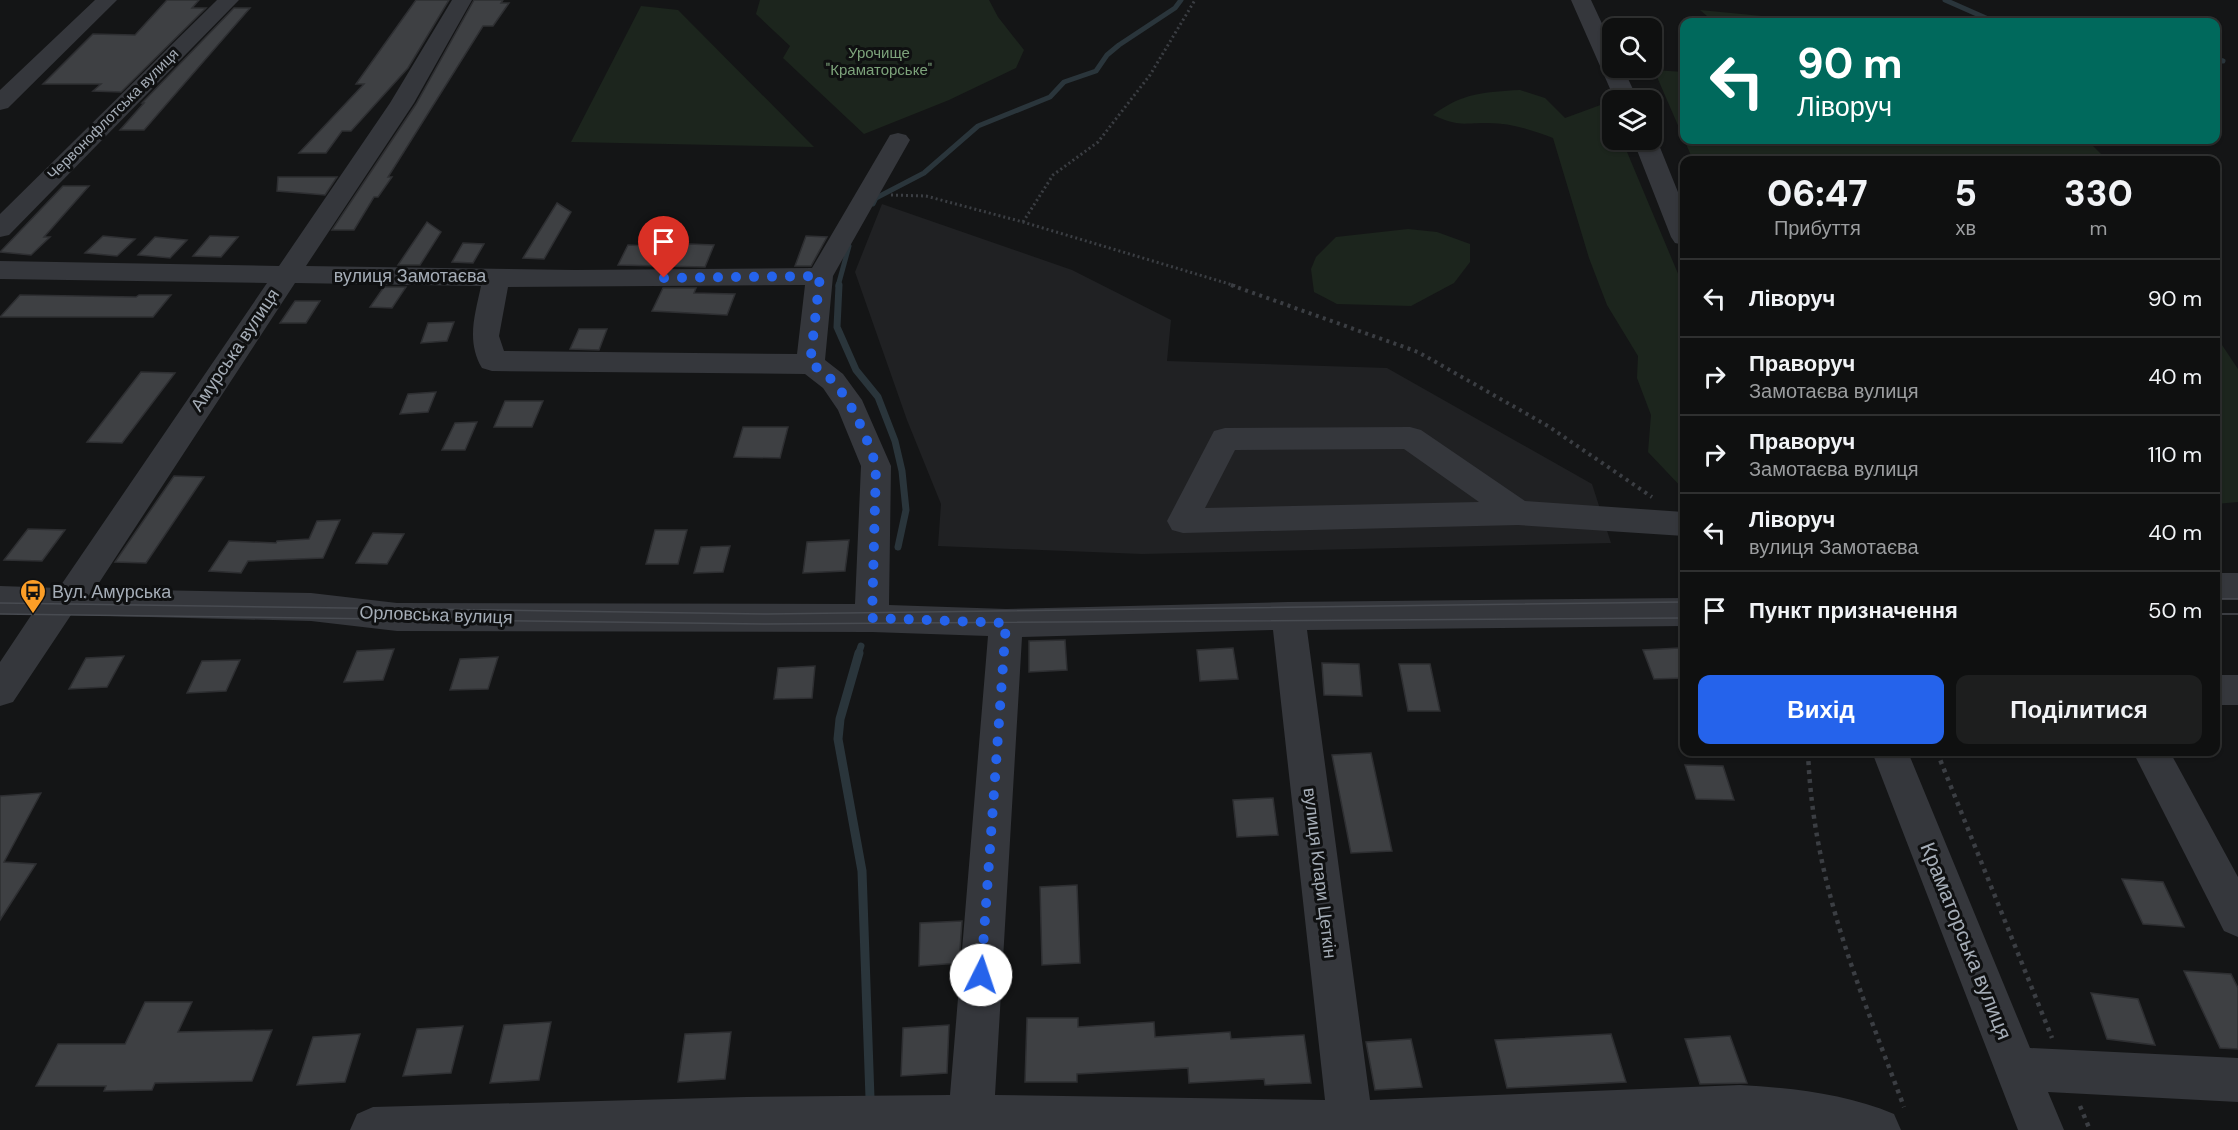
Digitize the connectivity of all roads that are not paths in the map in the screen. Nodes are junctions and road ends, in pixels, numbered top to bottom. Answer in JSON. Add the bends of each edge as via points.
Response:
{"nodes":[{"id":1,"x":107,"y":0,"type":"edge"},
{"id":2,"x":229,"y":0,"type":"edge"},
{"id":3,"x":462,"y":0,"type":"edge"},
{"id":4,"x":1581,"y":0,"type":"edge"},
{"id":5,"x":1622,"y":90,"type":"edge"},
{"id":6,"x":0,"y":103,"type":"edge"},
{"id":7,"x":898,"y":140,"type":"dead end"},
{"id":8,"x":1649,"y":150,"type":"edge"},
{"id":9,"x":1680,"y":227,"type":"edge"},
{"id":10,"x":0,"y":229,"type":"edge"},
{"id":11,"x":0,"y":270,"type":"edge"},
{"id":12,"x":284,"y":275,"type":"junction"},
{"id":13,"x":497,"y":276,"type":"junction"},
{"id":14,"x":820,"y":276,"type":"junction"},
{"id":15,"x":810,"y":364,"type":"junction"},
{"id":16,"x":1518,"y":513,"type":"junction"},
{"id":17,"x":1680,"y":524,"type":"edge"},
{"id":18,"x":2220,"y":586,"type":"edge"},
{"id":19,"x":2238,"y":586,"type":"edge"},
{"id":20,"x":0,"y":600,"type":"edge"},
{"id":21,"x":67,"y":603,"type":"junction"},
{"id":22,"x":1680,"y":612,"type":"edge"},
{"id":23,"x":1288,"y":616,"type":"junction"},
{"id":24,"x":872,"y":618,"type":"junction"},
{"id":25,"x":1006,"y":623,"type":"junction"},
{"id":26,"x":2220,"y":690,"type":"edge"},
{"id":27,"x":2238,"y":690,"type":"edge"},
{"id":28,"x":0,"y":691,"type":"edge"},
{"id":29,"x":1892,"y":756,"type":"edge"},
{"id":30,"x":2153,"y":756,"type":"edge"},
{"id":31,"x":2238,"y":917,"type":"edge"},
{"id":32,"x":2017,"y":1069,"type":"junction"},
{"id":33,"x":2238,"y":1080,"type":"edge"},
{"id":34,"x":971,"y":1117,"type":"junction"},
{"id":35,"x":745,"y":1124,"type":"edge"},
{"id":36,"x":1893,"y":1124,"type":"edge"},
{"id":37,"x":1351,"y":1126,"type":"edge"},
{"id":38,"x":373,"y":1130,"type":"edge"},
{"id":39,"x":2041,"y":1130,"type":"edge"}],
"edges":[{"from":1,"to":6,"type":"street"},
{"from":2,"to":10,"type":"street","name":"Червонофлотська вулиця"},
{"from":3,"to":12,"type":"street","name":"Амурська вулиця","via":[[402,103]]},
{"from":4,"to":5,"type":"street"},
{"from":7,"to":14,"type":"street"},
{"from":8,"to":9,"type":"street"},
{"from":11,"to":12,"type":"street","name":"вулиця Замотаєва"},
{"from":12,"to":13,"type":"street","name":"вулиця Замотаєва"},
{"from":12,"to":21,"type":"street","name":"Амурська вулиця"},
{"from":13,"to":14,"type":"street","name":"вулиця Замотаєва"},
{"from":13,"to":15,"type":"street","via":[[485,336],[492,361]]},
{"from":14,"to":15,"type":"street"},
{"from":15,"to":24,"type":"street","via":[[825,370],[837,384],[876,466]]},
{"from":16,"to":16,"type":"street","via":[[1458,514],[1183,521],[1225,439],[1410,438]]},
{"from":16,"to":17,"type":"street"},
{"from":18,"to":19,"type":"street"},
{"from":20,"to":21,"type":"street","name":"Орловська вулиця"},
{"from":21,"to":24,"type":"street","name":"Орловська вулиця","via":[[311,608],[397,617]]},
{"from":21,"to":28,"type":"street","name":"Амурська вулиця","via":[[58,604]]},
{"from":22,"to":23,"type":"street","name":"Орловська вулиця"},
{"from":23,"to":25,"type":"street","name":"Орловська вулиця"},
{"from":23,"to":37,"type":"street","name":"вулиця Клари Цеткін"},
{"from":24,"to":25,"type":"street","name":"Орловська вулиця"},
{"from":25,"to":34,"type":"street"},
{"from":26,"to":27,"type":"street"},
{"from":29,"to":32,"type":"street","name":"Краматорська вулиця"},
{"from":30,"to":31,"type":"street"},
{"from":32,"to":33,"type":"street"},
{"from":32,"to":39,"type":"street","name":"Краматорська вулиця"},
{"from":34,"to":35,"type":"street"},
{"from":34,"to":37,"type":"street"},
{"from":35,"to":38,"type":"street"},
{"from":36,"to":37,"type":"street","via":[[1795,1110],[1740,1107]]}]}
